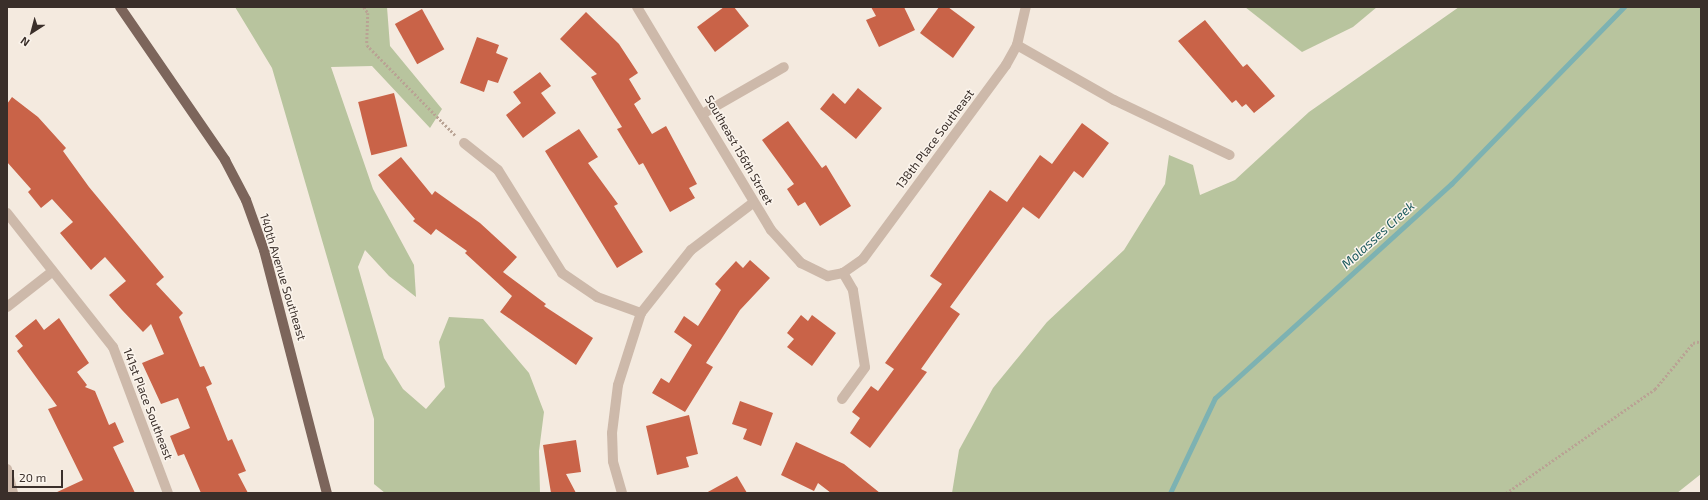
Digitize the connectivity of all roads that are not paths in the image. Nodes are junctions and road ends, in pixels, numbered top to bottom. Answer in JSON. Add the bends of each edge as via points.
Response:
{"nodes":[{"id":1,"x":120,"y":7,"type":"edge"},
{"id":2,"x":637,"y":7,"type":"edge"},
{"id":3,"x":1026,"y":7,"type":"edge"},
{"id":4,"x":1017,"y":45,"type":"junction"},
{"id":5,"x":784,"y":67,"type":"dead end"},
{"id":6,"x":704,"y":113,"type":"junction"},
{"id":7,"x":464,"y":144,"type":"road end"},
{"id":8,"x":1230,"y":154,"type":"dead end"},
{"id":9,"x":753,"y":203,"type":"junction"},
{"id":10,"x":7,"y":213,"type":"edge"},
{"id":11,"x":53,"y":271,"type":"junction"},
{"id":12,"x":843,"y":273,"type":"junction"},
{"id":13,"x":7,"y":307,"type":"edge"},
{"id":14,"x":641,"y":313,"type":"junction"},
{"id":15,"x":842,"y":399,"type":"dead end"},
{"id":16,"x":7,"y":469,"type":"edge"},
{"id":17,"x":13,"y":493,"type":"edge"},
{"id":18,"x":168,"y":493,"type":"edge"},
{"id":19,"x":327,"y":493,"type":"edge"},
{"id":20,"x":622,"y":493,"type":"edge"}],
"edges":[{"from":1,"to":19,"type":"main road","name":"140th Avenue Southeast","via":[[225,160],[246,200],[266,257]]},
{"from":2,"to":6,"type":"street","name":"Southeast 156th Street"},
{"from":3,"to":4,"type":"street","name":"138th Place Southeast"},
{"from":4,"to":8,"type":"street","via":[[1114,100]]},
{"from":4,"to":12,"type":"street","name":"138th Place Southeast","via":[[1006,65],[863,259]]},
{"from":5,"to":6,"type":"street"},
{"from":6,"to":9,"type":"street","name":"Southeast 156th Street"},
{"from":7,"to":14,"type":"street","via":[[498,170],[562,274],[597,297]]},
{"from":9,"to":12,"type":"street","name":"Southeast 156th Street","via":[[771,230],[805,266],[828,276]]},
{"from":9,"to":14,"type":"street","via":[[691,250]]},
{"from":10,"to":11,"type":"street","name":"141st Place Southeast"},
{"from":11,"to":13,"type":"street"},
{"from":11,"to":18,"type":"street","name":"141st Place Southeast","via":[[113,347]]},
{"from":12,"to":15,"type":"street","via":[[853,290],[865,367]]},
{"from":14,"to":20,"type":"street","via":[[618,385],[612,433],[612,461]]},
{"from":16,"to":17,"type":"street"}]}
